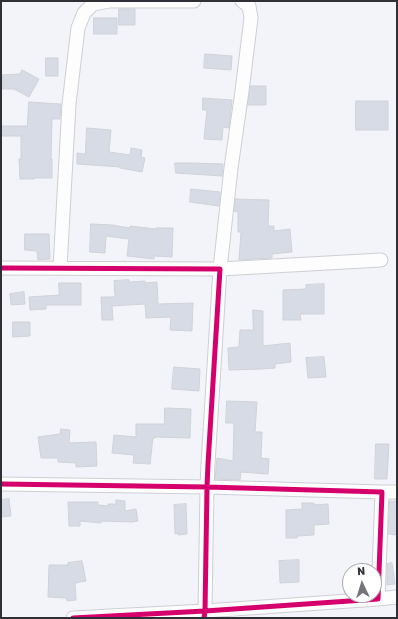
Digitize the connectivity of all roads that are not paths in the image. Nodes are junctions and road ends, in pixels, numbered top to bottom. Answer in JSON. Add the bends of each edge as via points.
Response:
{"nodes":[{"id":1,"x":194,"y":1,"type":"edge"},
{"id":2,"x":242,"y":1,"type":"edge"},
{"id":3,"x":93,"y":3,"type":"edge"},
{"id":4,"x":381,"y":260,"type":"dead end"},
{"id":5,"x":1,"y":268,"type":"edge"},
{"id":6,"x":60,"y":268,"type":"junction"},
{"id":7,"x":220,"y":269,"type":"junction"},
{"id":8,"x":1,"y":484,"type":"edge"},
{"id":9,"x":207,"y":487,"type":"junction"},
{"id":10,"x":382,"y":492,"type":"junction"},
{"id":11,"x":397,"y":492,"type":"edge"},
{"id":12,"x":379,"y":563,"type":"edge"},
{"id":13,"x":397,"y":597,"type":"edge"},
{"id":14,"x":382,"y":599,"type":"edge"},
{"id":15,"x":343,"y":603,"type":"edge"},
{"id":16,"x":204,"y":615,"type":"edge"},
{"id":17,"x":74,"y":618,"type":"edge"}],
"edges":[{"from":1,"to":3,"type":"street"},
{"from":2,"to":7,"type":"street","via":[[249,6],[251,18]]},
{"from":3,"to":6,"type":"street","via":[[84,13],[78,28],[70,96]]},
{"from":4,"to":7,"type":"street"},
{"from":5,"to":6,"type":"street"},
{"from":6,"to":7,"type":"street"},
{"from":7,"to":9,"type":"street"},
{"from":8,"to":9,"type":"street"},
{"from":9,"to":10,"type":"street"},
{"from":9,"to":16,"type":"street"},
{"from":10,"to":11,"type":"street"},
{"from":10,"to":12,"type":"street"},
{"from":13,"to":14,"type":"street"},
{"from":15,"to":16,"type":"street"},
{"from":16,"to":17,"type":"street"}]}
